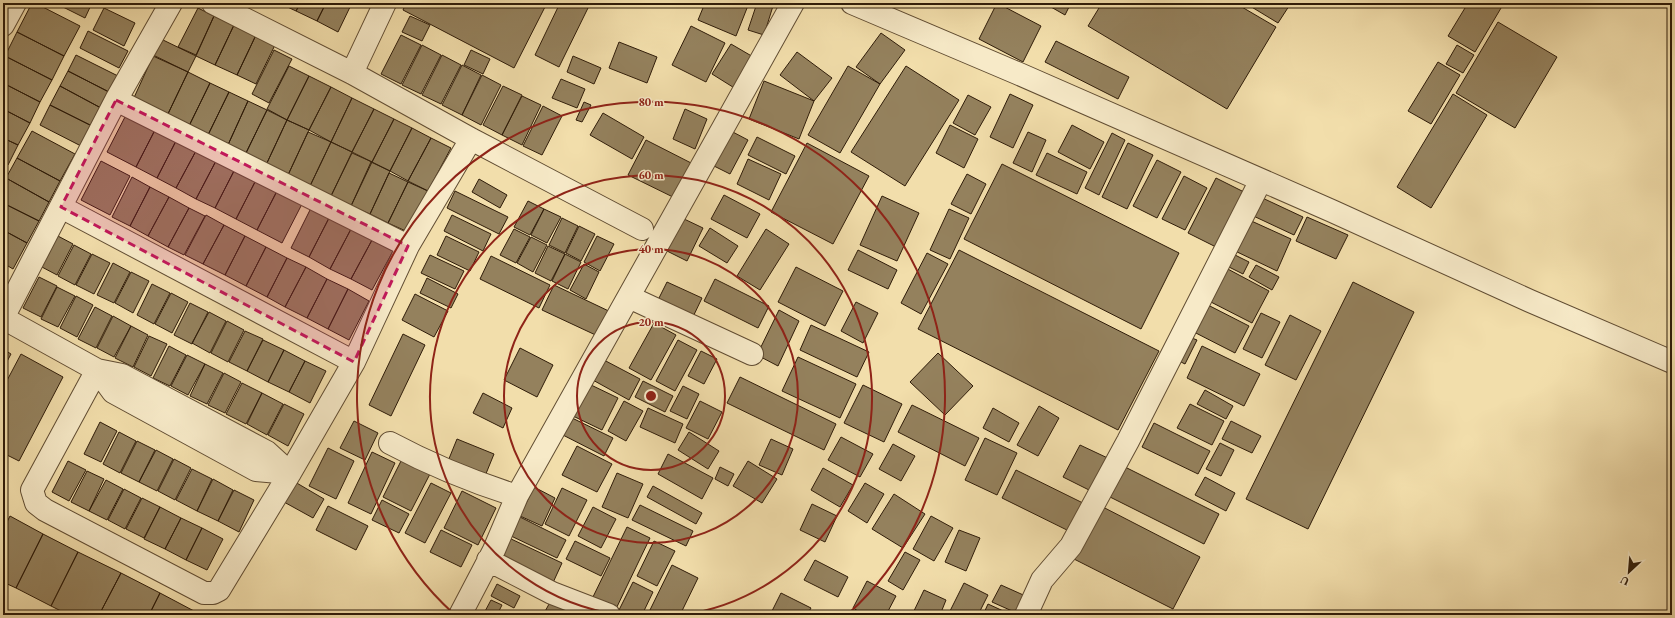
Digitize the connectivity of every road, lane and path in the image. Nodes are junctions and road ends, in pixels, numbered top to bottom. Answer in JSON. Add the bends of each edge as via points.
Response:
{"nodes":[{"id":1,"x":15,"y":3,"type":"edge"},
{"id":2,"x":171,"y":3,"type":"edge"},
{"id":3,"x":213,"y":3,"type":"edge"},
{"id":4,"x":385,"y":3,"type":"edge"},
{"id":5,"x":793,"y":3,"type":"edge"},
{"id":6,"x":852,"y":3,"type":"edge"},
{"id":7,"x":3,"y":25,"type":"edge"},
{"id":8,"x":352,"y":73,"type":"junction"},
{"id":9,"x":116,"y":100,"type":"junction"},
{"id":10,"x":471,"y":139,"type":"junction"},
{"id":11,"x":1261,"y":180,"type":"junction"},
{"id":12,"x":61,"y":207,"type":"junction"},
{"id":13,"x":642,"y":229,"type":"dead end"},
{"id":14,"x":408,"y":246,"type":"junction"},
{"id":15,"x":629,"y":297,"type":"junction"},
{"id":16,"x":3,"y":318,"type":"edge"},
{"id":17,"x":752,"y":354,"type":"dead end"},
{"id":18,"x":354,"y":362,"type":"junction"},
{"id":19,"x":1672,"y":362,"type":"edge"},
{"id":20,"x":97,"y":370,"type":"junction"},
{"id":21,"x":390,"y":443,"type":"dead end"},
{"id":22,"x":290,"y":473,"type":"junction"},
{"id":23,"x":517,"y":496,"type":"junction"},
{"id":24,"x":488,"y":560,"type":"junction"},
{"id":25,"x":460,"y":615,"type":"edge"},
{"id":26,"x":609,"y":615,"type":"edge"},
{"id":27,"x":1026,"y":615,"type":"edge"}],
"edges":[{"from":1,"to":7,"type":"street"},
{"from":2,"to":9,"type":"street"},
{"from":3,"to":8,"type":"street"},
{"from":4,"to":8,"type":"street"},
{"from":5,"to":15,"type":"street"},
{"from":6,"to":11,"type":"street"},
{"from":8,"to":10,"type":"street"},
{"from":9,"to":12,"type":"street"},
{"from":9,"to":14,"type":"street"},
{"from":10,"to":13,"type":"street"},
{"from":10,"to":14,"type":"street"},
{"from":11,"to":19,"type":"street"},
{"from":11,"to":27,"type":"street","via":[[1128,441],[1071,546],[1042,580]]},
{"from":12,"to":16,"type":"street"},
{"from":12,"to":18,"type":"street"},
{"from":14,"to":18,"type":"street"},
{"from":15,"to":17,"type":"street"},
{"from":15,"to":23,"type":"street"},
{"from":16,"to":20,"type":"street"},
{"from":18,"to":22,"type":"street"},
{"from":20,"to":22,"type":"street","via":[[113,392],[256,470]]},
{"from":20,"to":22,"type":"street","via":[[32,490],[36,503],[45,510],[204,593],[213,592],[219,590]]},
{"from":21,"to":23,"type":"street","via":[[449,472]]},
{"from":23,"to":24,"type":"street"},
{"from":24,"to":25,"type":"street"},
{"from":24,"to":26,"type":"street","via":[[552,593]]}]}
